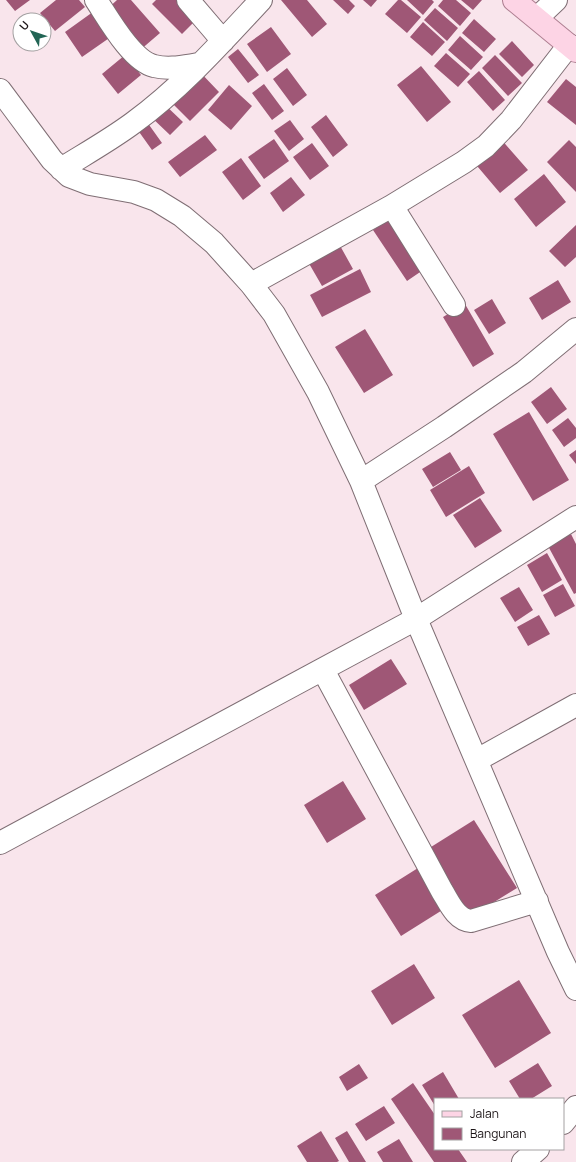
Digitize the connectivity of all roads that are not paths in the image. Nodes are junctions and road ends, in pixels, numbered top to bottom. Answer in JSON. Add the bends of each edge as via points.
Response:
{"nodes":[{"id":1,"x":96,"y":0,"type":"edge"},
{"id":2,"x":188,"y":0,"type":"edge"},
{"id":3,"x":261,"y":0,"type":"edge"},
{"id":4,"x":514,"y":0,"type":"edge"},
{"id":5,"x":556,"y":0,"type":"edge"},
{"id":6,"x":536,"y":18,"type":"junction"},
{"id":7,"x":223,"y":41,"type":"junction"},
{"id":8,"x":572,"y":48,"type":"edge"},
{"id":9,"x":200,"y":64,"type":"junction"},
{"id":10,"x":0,"y":90,"type":"edge"},
{"id":11,"x":61,"y":169,"type":"junction"},
{"id":12,"x":392,"y":206,"type":"junction"},
{"id":13,"x":251,"y":284,"type":"junction"},
{"id":14,"x":454,"y":305,"type":"dead end"},
{"id":15,"x":576,"y":329,"type":"edge"},
{"id":16,"x":361,"y":481,"type":"junction"},
{"id":17,"x":576,"y":517,"type":"edge"},
{"id":18,"x":416,"y":620,"type":"junction"},
{"id":19,"x":323,"y":670,"type":"junction"},
{"id":20,"x":576,"y":705,"type":"edge"},
{"id":21,"x":477,"y":760,"type":"junction"},
{"id":22,"x":0,"y":843,"type":"edge"},
{"id":23,"x":537,"y":901,"type":"junction"},
{"id":24,"x":576,"y":989,"type":"edge"},
{"id":25,"x":576,"y":1107,"type":"edge"},
{"id":26,"x":564,"y":1122,"type":"edge"},
{"id":27,"x":537,"y":1150,"type":"edge"},
{"id":28,"x":523,"y":1162,"type":"edge"}],
"edges":[{"from":1,"to":9,"type":"street","via":[[132,52],[143,62],[170,68]]},
{"from":2,"to":7,"type":"street"},
{"from":3,"to":7,"type":"street"},
{"from":4,"to":6,"type":"main road"},
{"from":5,"to":6,"type":"street"},
{"from":6,"to":8,"type":"main road"},
{"from":7,"to":9,"type":"street"},
{"from":8,"to":12,"type":"street","via":[[486,146]]},
{"from":9,"to":11,"type":"street","via":[[132,124]]},
{"from":10,"to":11,"type":"street"},
{"from":11,"to":13,"type":"street","via":[[69,176],[90,184],[134,192],[156,200],[182,216],[214,243]]},
{"from":12,"to":13,"type":"street"},
{"from":12,"to":14,"type":"street"},
{"from":13,"to":16,"type":"street","via":[[274,314],[318,392]]},
{"from":15,"to":16,"type":"street","via":[[524,372]]},
{"from":16,"to":18,"type":"street"},
{"from":17,"to":18,"type":"street"},
{"from":18,"to":19,"type":"street"},
{"from":18,"to":21,"type":"street"},
{"from":19,"to":22,"type":"street"},
{"from":19,"to":23,"type":"street","via":[[458,916],[471,921]]},
{"from":20,"to":21,"type":"street"},
{"from":21,"to":23,"type":"street"},
{"from":23,"to":24,"type":"street"},
{"from":25,"to":26,"type":"street"},
{"from":27,"to":28,"type":"street"}]}
